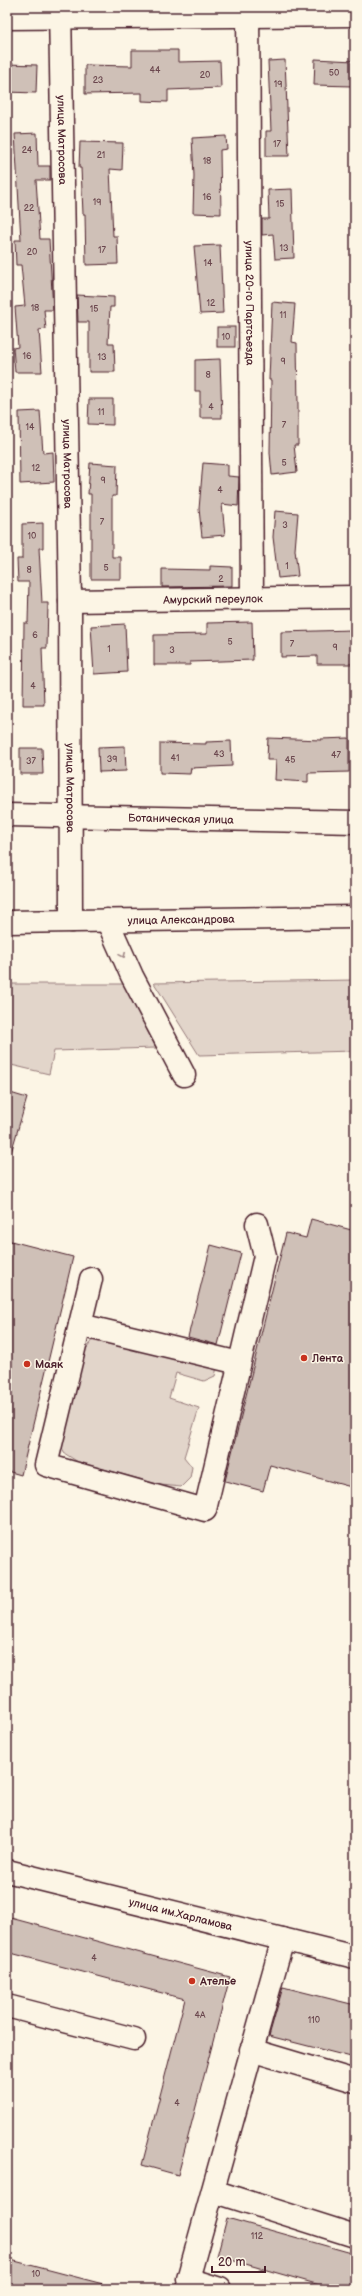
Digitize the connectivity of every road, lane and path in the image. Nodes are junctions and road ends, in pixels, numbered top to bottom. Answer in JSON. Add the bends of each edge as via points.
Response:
{"nodes":[{"id":1,"x":248,"y":11,"type":"edge"},
{"id":2,"x":60,"y":12,"type":"edge"},
{"id":3,"x":355,"y":15,"type":"edge"},
{"id":4,"x":7,"y":18,"type":"edge"},
{"id":5,"x":355,"y":597,"type":"edge"},
{"id":6,"x":252,"y":598,"type":"junction"},
{"id":7,"x":70,"y":601,"type":"junction"},
{"id":8,"x":7,"y":815,"type":"edge"},
{"id":9,"x":71,"y":816,"type":"junction"},
{"id":10,"x":355,"y":822,"type":"edge"},
{"id":11,"x":355,"y":917,"type":"edge"},
{"id":12,"x":72,"y":920,"type":"junction"},
{"id":13,"x":107,"y":920,"type":"junction"},
{"id":14,"x":7,"y":922,"type":"edge"},
{"id":15,"x":184,"y":1075,"type":"dead end"},
{"id":16,"x":257,"y":1224,"type":"dead end"},
{"id":17,"x":91,"y":1279,"type":"dead end"},
{"id":18,"x":80,"y":1325,"type":"junction"},
{"id":19,"x":240,"y":1363,"type":"junction"},
{"id":20,"x":7,"y":1871,"type":"edge"},
{"id":21,"x":283,"y":1939,"type":"junction"},
{"id":22,"x":355,"y":1957,"type":"edge"},
{"id":23,"x":7,"y":2006,"type":"edge"},
{"id":24,"x":134,"y":2039,"type":"dead end"},
{"id":25,"x":251,"y":2050,"type":"junction"},
{"id":26,"x":355,"y":2081,"type":"edge"},
{"id":27,"x":213,"y":2191,"type":"junction"},
{"id":28,"x":355,"y":2236,"type":"edge"},
{"id":29,"x":187,"y":2284,"type":"edge"},
{"id":30,"x":220,"y":2289,"type":"edge"}],
"edges":[{"from":1,"to":2,"type":"street"},
{"from":1,"to":3,"type":"street"},
{"from":1,"to":6,"type":"street","name":"улица 20-го Партсъезда"},
{"from":2,"to":4,"type":"street"},
{"from":2,"to":7,"type":"street","name":"улица Матросова"},
{"from":5,"to":6,"type":"street","name":"Амурский переулок"},
{"from":6,"to":7,"type":"street","name":"Амурский переулок"},
{"from":7,"to":9,"type":"street","name":"улица Матросова"},
{"from":8,"to":9,"type":"street","name":"Ботаническая улица"},
{"from":9,"to":10,"type":"street","name":"Ботаническая улица"},
{"from":9,"to":12,"type":"street","name":"улица Матросова"},
{"from":11,"to":13,"type":"street","name":"улица Александрова"},
{"from":12,"to":13,"type":"street","name":"улица Александрова"},
{"from":12,"to":14,"type":"street","name":"улица Александрова"},
{"from":13,"to":15,"type":"street","one_way":true,"via":[[132,976]]},
{"from":16,"to":19,"type":"street","via":[[265,1256]]},
{"from":17,"to":18,"type":"street"},
{"from":18,"to":19,"type":"street"},
{"from":18,"to":19,"type":"street","via":[[46,1465],[205,1510]]},
{"from":20,"to":21,"type":"street","name":"улица им.Харламова"},
{"from":21,"to":22,"type":"street","name":"улица им.Харламова"},
{"from":21,"to":25,"type":"street"},
{"from":23,"to":24,"type":"street"},
{"from":25,"to":26,"type":"street"},
{"from":25,"to":27,"type":"street"},
{"from":27,"to":28,"type":"street"},
{"from":27,"to":29,"type":"street"},
{"from":29,"to":30,"type":"street"}]}
